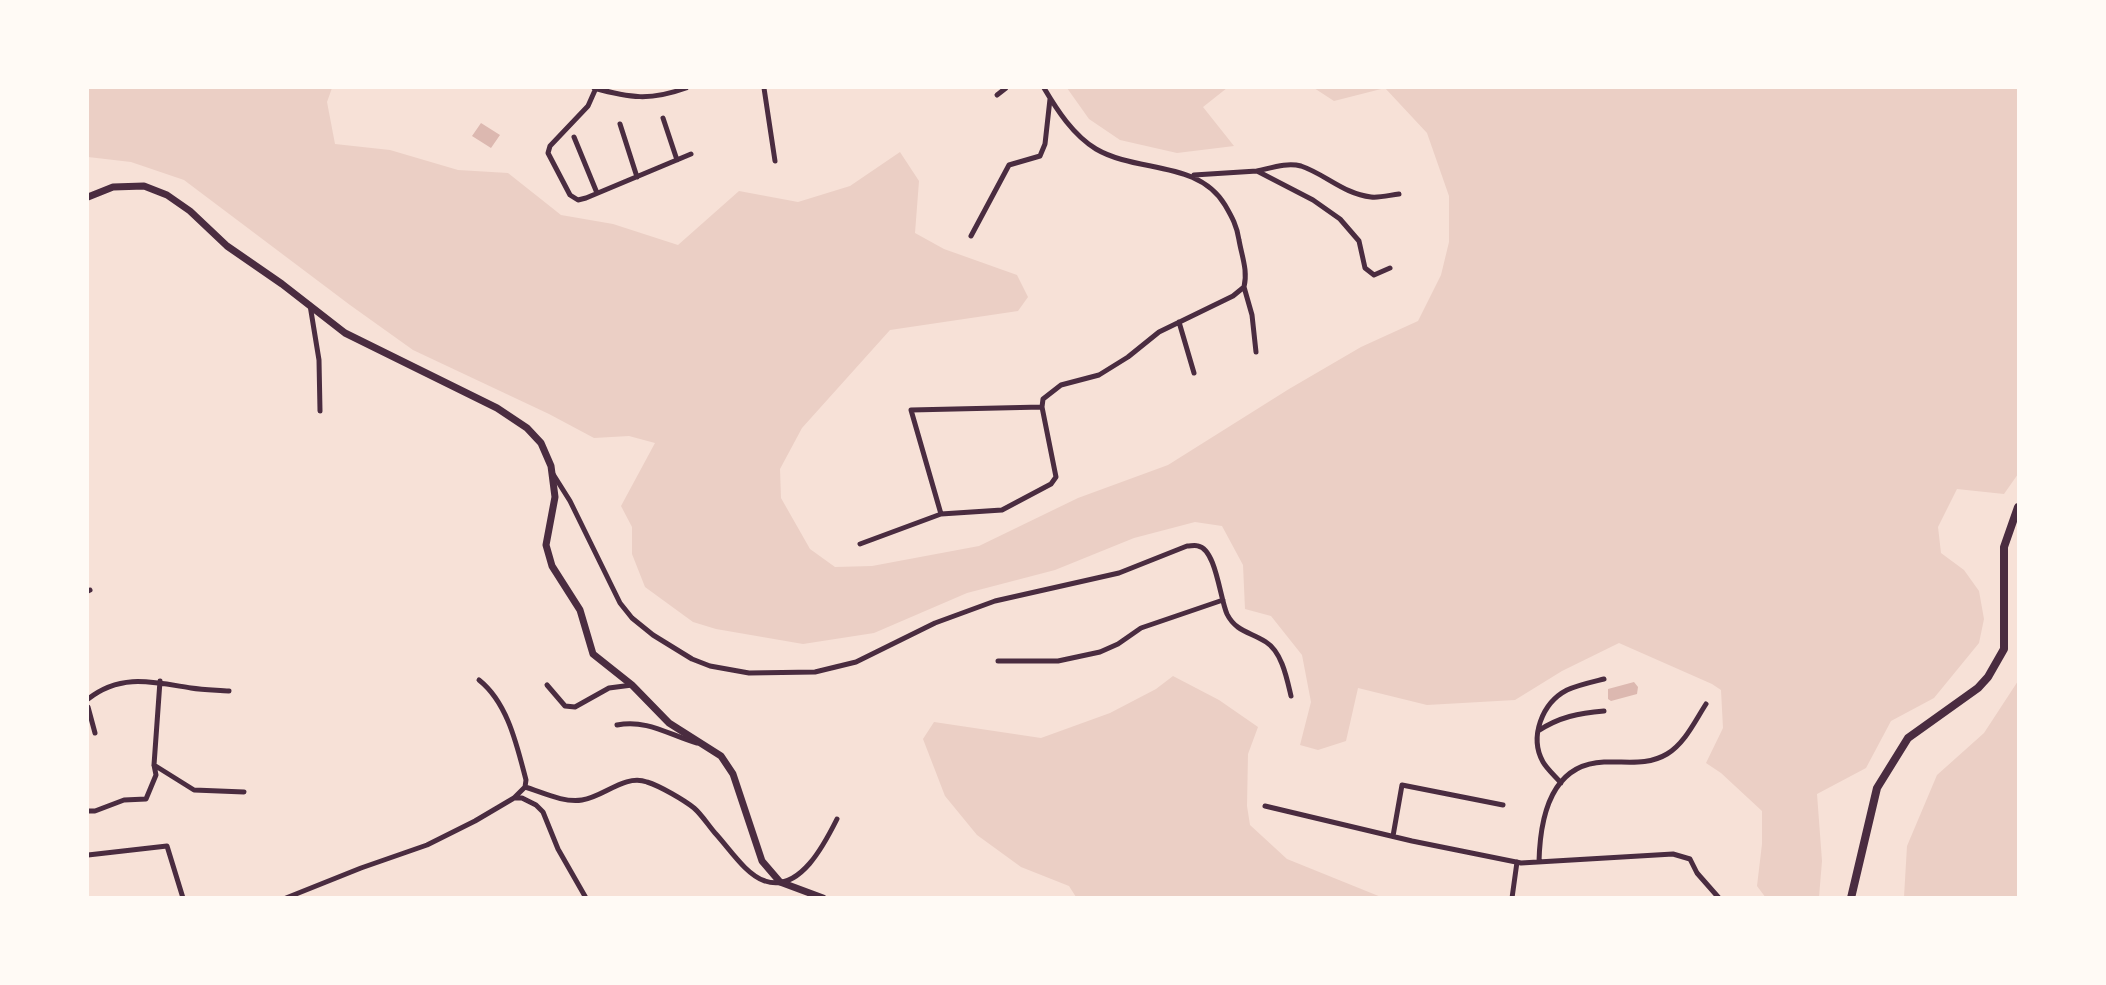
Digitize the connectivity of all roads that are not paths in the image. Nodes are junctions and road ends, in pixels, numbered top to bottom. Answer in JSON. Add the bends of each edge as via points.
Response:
{"nodes":[{"id":1,"x":595,"y":88,"type":"edge"},
{"id":2,"x":686,"y":88,"type":"edge"},
{"id":3,"x":764,"y":88,"type":"edge"},
{"id":4,"x":1006,"y":88,"type":"edge"},
{"id":5,"x":1044,"y":88,"type":"edge"},
{"id":6,"x":671,"y":90,"type":"edge"},
{"id":7,"x":997,"y":95,"type":"dead end"},
{"id":8,"x":1050,"y":99,"type":"junction"},
{"id":9,"x":663,"y":118,"type":"dead end"},
{"id":10,"x":620,"y":124,"type":"dead end"},
{"id":11,"x":574,"y":137,"type":"dead end"},
{"id":12,"x":691,"y":154,"type":"dead end"},
{"id":13,"x":677,"y":160,"type":"junction"},
{"id":14,"x":775,"y":161,"type":"dead end"},
{"id":15,"x":1257,"y":171,"type":"junction"},
{"id":16,"x":1192,"y":176,"type":"junction"},
{"id":17,"x":637,"y":177,"type":"junction"},
{"id":18,"x":597,"y":193,"type":"junction"},
{"id":19,"x":1399,"y":194,"type":"dead end"},
{"id":20,"x":88,"y":197,"type":"edge"},
{"id":21,"x":971,"y":236,"type":"dead end"},
{"id":22,"x":1390,"y":268,"type":"dead end"},
{"id":23,"x":1244,"y":287,"type":"junction"},
{"id":24,"x":310,"y":305,"type":"junction"},
{"id":25,"x":1179,"y":322,"type":"junction"},
{"id":26,"x":1256,"y":352,"type":"dead end"},
{"id":27,"x":1194,"y":373,"type":"dead end"},
{"id":28,"x":1042,"y":407,"type":"junction"},
{"id":29,"x":320,"y":411,"type":"dead end"},
{"id":30,"x":552,"y":471,"type":"junction"},
{"id":31,"x":2018,"y":508,"type":"edge"},
{"id":32,"x":941,"y":514,"type":"junction"},
{"id":33,"x":860,"y":544,"type":"dead end"},
{"id":34,"x":1223,"y":600,"type":"junction"},
{"id":35,"x":998,"y":661,"type":"dead end"},
{"id":36,"x":1604,"y":679,"type":"dead end"},
{"id":37,"x":479,"y":680,"type":"dead end"},
{"id":38,"x":160,"y":681,"type":"junction"},
{"id":39,"x":547,"y":685,"type":"dead end"},
{"id":40,"x":632,"y":685,"type":"junction"},
{"id":41,"x":229,"y":691,"type":"dead end"},
{"id":42,"x":1292,"y":696,"type":"dead end"},
{"id":43,"x":88,"y":699,"type":"edge"},
{"id":44,"x":1706,"y":704,"type":"dead end"},
{"id":45,"x":88,"y":706,"type":"edge"},
{"id":46,"x":1604,"y":711,"type":"dead end"},
{"id":47,"x":617,"y":725,"type":"dead end"},
{"id":48,"x":1537,"y":732,"type":"junction"},
{"id":49,"x":95,"y":733,"type":"dead end"},
{"id":50,"x":704,"y":745,"type":"junction"},
{"id":51,"x":154,"y":765,"type":"junction"},
{"id":52,"x":1561,"y":783,"type":"junction"},
{"id":53,"x":525,"y":786,"type":"junction"},
{"id":54,"x":244,"y":792,"type":"dead end"},
{"id":55,"x":514,"y":798,"type":"junction"},
{"id":56,"x":1503,"y":805,"type":"dead end"},
{"id":57,"x":1265,"y":806,"type":"dead end"},
{"id":58,"x":88,"y":811,"type":"edge"},
{"id":59,"x":837,"y":819,"type":"dead end"},
{"id":60,"x":1393,"y":836,"type":"junction"},
{"id":61,"x":88,"y":855,"type":"edge"},
{"id":62,"x":1517,"y":862,"type":"junction"},
{"id":63,"x":1539,"y":862,"type":"junction"},
{"id":64,"x":780,"y":882,"type":"junction"},
{"id":65,"x":183,"y":898,"type":"edge"},
{"id":66,"x":286,"y":898,"type":"edge"},
{"id":67,"x":586,"y":898,"type":"edge"},
{"id":68,"x":823,"y":898,"type":"edge"},
{"id":69,"x":1512,"y":898,"type":"edge"},
{"id":70,"x":1719,"y":898,"type":"edge"},
{"id":71,"x":1851,"y":898,"type":"edge"}],
"edges":[{"from":1,"to":6,"type":"street","via":[[645,98]]},
{"from":1,"to":18,"type":"street","via":[[588,106],[548,153],[570,195],[578,200]]},
{"from":2,"to":6,"type":"street"},
{"from":3,"to":14,"type":"street"},
{"from":4,"to":7,"type":"street"},
{"from":5,"to":8,"type":"street"},
{"from":8,"to":16,"type":"street","via":[[1077,134],[1096,149]]},
{"from":8,"to":21,"type":"street","via":[[1040,156],[1009,165]]},
{"from":9,"to":13,"type":"street"},
{"from":10,"to":17,"type":"street"},
{"from":11,"to":18,"type":"street"},
{"from":12,"to":13,"type":"street"},
{"from":13,"to":17,"type":"street"},
{"from":15,"to":16,"type":"street"},
{"from":15,"to":19,"type":"street","via":[[1286,164],[1300,166],[1360,194]]},
{"from":15,"to":22,"type":"street","via":[[1340,219],[1359,241],[1369,273]]},
{"from":16,"to":23,"type":"street","via":[[1217,192],[1237,226],[1247,275]]},
{"from":17,"to":18,"type":"street"},
{"from":20,"to":24,"type":"street","via":[[113,187],[134,186],[167,195],[227,246]]},
{"from":23,"to":25,"type":"street"},
{"from":23,"to":26,"type":"street"},
{"from":24,"to":29,"type":"street"},
{"from":24,"to":30,"type":"street","via":[[345,333],[497,408],[527,428],[541,443]]},
{"from":25,"to":27,"type":"street"},
{"from":25,"to":28,"type":"street","via":[[1099,375],[1061,385],[1043,399]]},
{"from":28,"to":32,"type":"street","via":[[1056,477],[1051,484],[1003,510]]},
{"from":28,"to":32,"type":"street","via":[[911,411]]},
{"from":30,"to":34,"type":"street","via":[[632,618],[682,653],[710,666],[749,673],[815,672],[856,662],[935,623],[995,601],[1119,573],[1187,546],[1206,550]]},
{"from":30,"to":40,"type":"street","via":[[555,497],[546,545],[552,566],[580,610],[593,654]]},
{"from":31,"to":71,"type":"main road","via":[[2004,547],[2004,649],[1978,688],[1908,738],[1877,788]]},
{"from":32,"to":33,"type":"street"},
{"from":34,"to":35,"type":"street","via":[[1141,628],[1100,652],[1058,660]]},
{"from":34,"to":42,"type":"street","via":[[1237,629],[1275,650]]},
{"from":36,"to":48,"type":"street","via":[[1566,691],[1550,705]]},
{"from":37,"to":53,"type":"street","via":[[493,692],[515,738]]},
{"from":38,"to":41,"type":"street"},
{"from":38,"to":43,"type":"street","via":[[130,681],[102,688]]},
{"from":38,"to":51,"type":"street"},
{"from":39,"to":40,"type":"street","via":[[565,706],[575,707],[610,688]]},
{"from":40,"to":50,"type":"street","via":[[669,723]]},
{"from":44,"to":52,"type":"street","via":[[1679,746],[1665,755],[1649,762],[1584,765]]},
{"from":45,"to":49,"type":"street"},
{"from":46,"to":48,"type":"street","via":[[1576,713]]},
{"from":47,"to":50,"type":"street","via":[[651,725]]},
{"from":48,"to":52,"type":"street","via":[[1543,762]]},
{"from":50,"to":64,"type":"street","via":[[721,756],[733,774],[762,861]]},
{"from":51,"to":54,"type":"street","via":[[194,790]]},
{"from":51,"to":58,"type":"street","via":[[156,775],[146,799]]},
{"from":52,"to":63,"type":"street","via":[[1540,832]]},
{"from":53,"to":55,"type":"street"},
{"from":53,"to":64,"type":"street","via":[[575,801],[634,779],[650,782],[694,808],[750,871],[764,881]]},
{"from":55,"to":66,"type":"street","via":[[428,845]]},
{"from":55,"to":67,"type":"street","via":[[527,800],[542,812]]},
{"from":56,"to":60,"type":"street","via":[[1402,785]]},
{"from":57,"to":60,"type":"street"},
{"from":59,"to":64,"type":"street","via":[[811,861],[795,877]]},
{"from":60,"to":62,"type":"street"},
{"from":61,"to":65,"type":"street","via":[[167,846]]},
{"from":62,"to":63,"type":"street"},
{"from":62,"to":69,"type":"street"},
{"from":63,"to":70,"type":"street","via":[[1673,854],[1690,859]]},
{"from":64,"to":68,"type":"street"}]}
